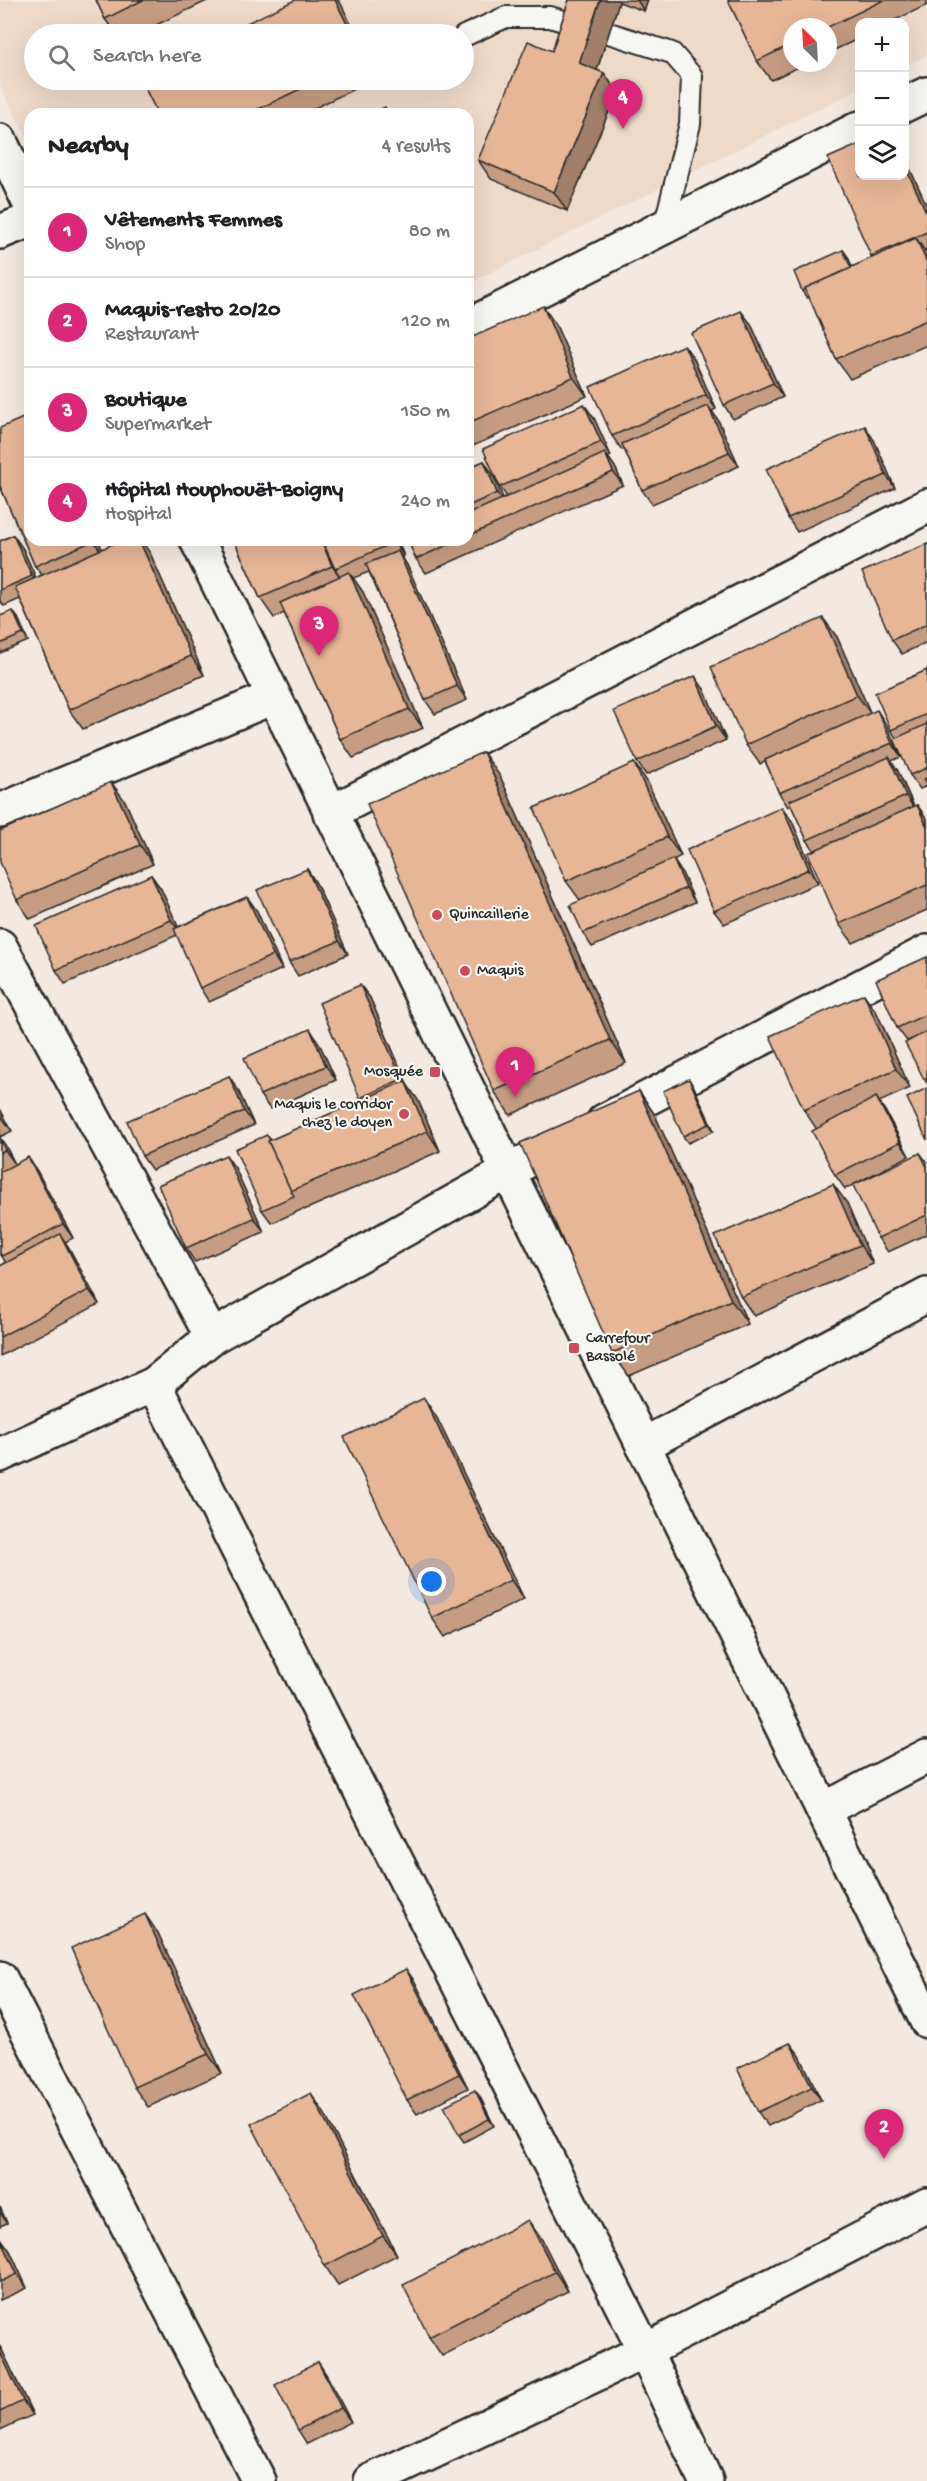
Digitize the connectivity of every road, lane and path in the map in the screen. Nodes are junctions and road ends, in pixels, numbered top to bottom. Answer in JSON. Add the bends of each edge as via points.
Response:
{"nodes":[{"id":1,"x":580,"y":26,"type":"edge"},
{"id":2,"x":474,"y":31,"type":"edge"},
{"id":3,"x":609,"y":33,"type":"dead end"},
{"id":4,"x":927,"y":94,"type":"edge"},
{"id":5,"x":909,"y":103,"type":"edge"},
{"id":6,"x":855,"y":130,"type":"edge"},
{"id":7,"x":0,"y":141,"type":"edge"},
{"id":8,"x":24,"y":191,"type":"edge"},
{"id":9,"x":24,"y":222,"type":"edge"},
{"id":10,"x":664,"y":226,"type":"junction"},
{"id":11,"x":0,"y":232,"type":"edge"},
{"id":12,"x":474,"y":323,"type":"edge"},
{"id":13,"x":927,"y":506,"type":"edge"},
{"id":14,"x":200,"y":546,"type":"edge"},
{"id":15,"x":273,"y":697,"type":"junction"},
{"id":16,"x":0,"y":811,"type":"edge"},
{"id":17,"x":330,"y":813,"type":"junction"},
{"id":18,"x":0,"y":946,"type":"edge"},
{"id":19,"x":927,"y":952,"type":"edge"},
{"id":20,"x":581,"y":1133,"type":"edge"},
{"id":21,"x":549,"y":1149,"type":"edge"},
{"id":22,"x":508,"y":1171,"type":"junction"},
{"id":23,"x":927,"y":1295,"type":"edge"},
{"id":24,"x":212,"y":1337,"type":"junction"},
{"id":25,"x":154,"y":1384,"type":"junction"},
{"id":26,"x":643,"y":1445,"type":"junction"},
{"id":27,"x":0,"y":1455,"type":"edge"},
{"id":28,"x":927,"y":1756,"type":"edge"},
{"id":29,"x":823,"y":1810,"type":"junction"},
{"id":30,"x":0,"y":1978,"type":"edge"},
{"id":31,"x":927,"y":2021,"type":"edge"},
{"id":32,"x":927,"y":2205,"type":"edge"},
{"id":33,"x":645,"y":2351,"type":"junction"},
{"id":34,"x":259,"y":2481,"type":"edge"},
{"id":35,"x":371,"y":2481,"type":"edge"},
{"id":36,"x":706,"y":2481,"type":"edge"}],
"edges":[{"from":1,"to":2,"type":"lane","via":[[550,17],[506,17]]},
{"from":3,"to":10,"type":"lane","via":[[672,53],[692,76],[690,124]]},
{"from":4,"to":5,"type":"street"},
{"from":6,"to":10,"type":"street"},
{"from":7,"to":8,"type":"street"},
{"from":9,"to":11,"type":"street"},
{"from":10,"to":12,"type":"street"},
{"from":13,"to":17,"type":"street"},
{"from":14,"to":15,"type":"street"},
{"from":15,"to":16,"type":"street"},
{"from":15,"to":17,"type":"street"},
{"from":17,"to":22,"type":"street"},
{"from":18,"to":24,"type":"street"},
{"from":19,"to":20,"type":"street"},
{"from":21,"to":22,"type":"street"},
{"from":22,"to":24,"type":"street"},
{"from":22,"to":26,"type":"street"},
{"from":23,"to":26,"type":"street"},
{"from":24,"to":25,"type":"street"},
{"from":25,"to":27,"type":"street"},
{"from":25,"to":33,"type":"street"},
{"from":26,"to":29,"type":"street"},
{"from":28,"to":29,"type":"street"},
{"from":29,"to":31,"type":"street"},
{"from":30,"to":34,"type":"street"},
{"from":32,"to":33,"type":"street"},
{"from":33,"to":35,"type":"street"},
{"from":33,"to":36,"type":"street"}]}
